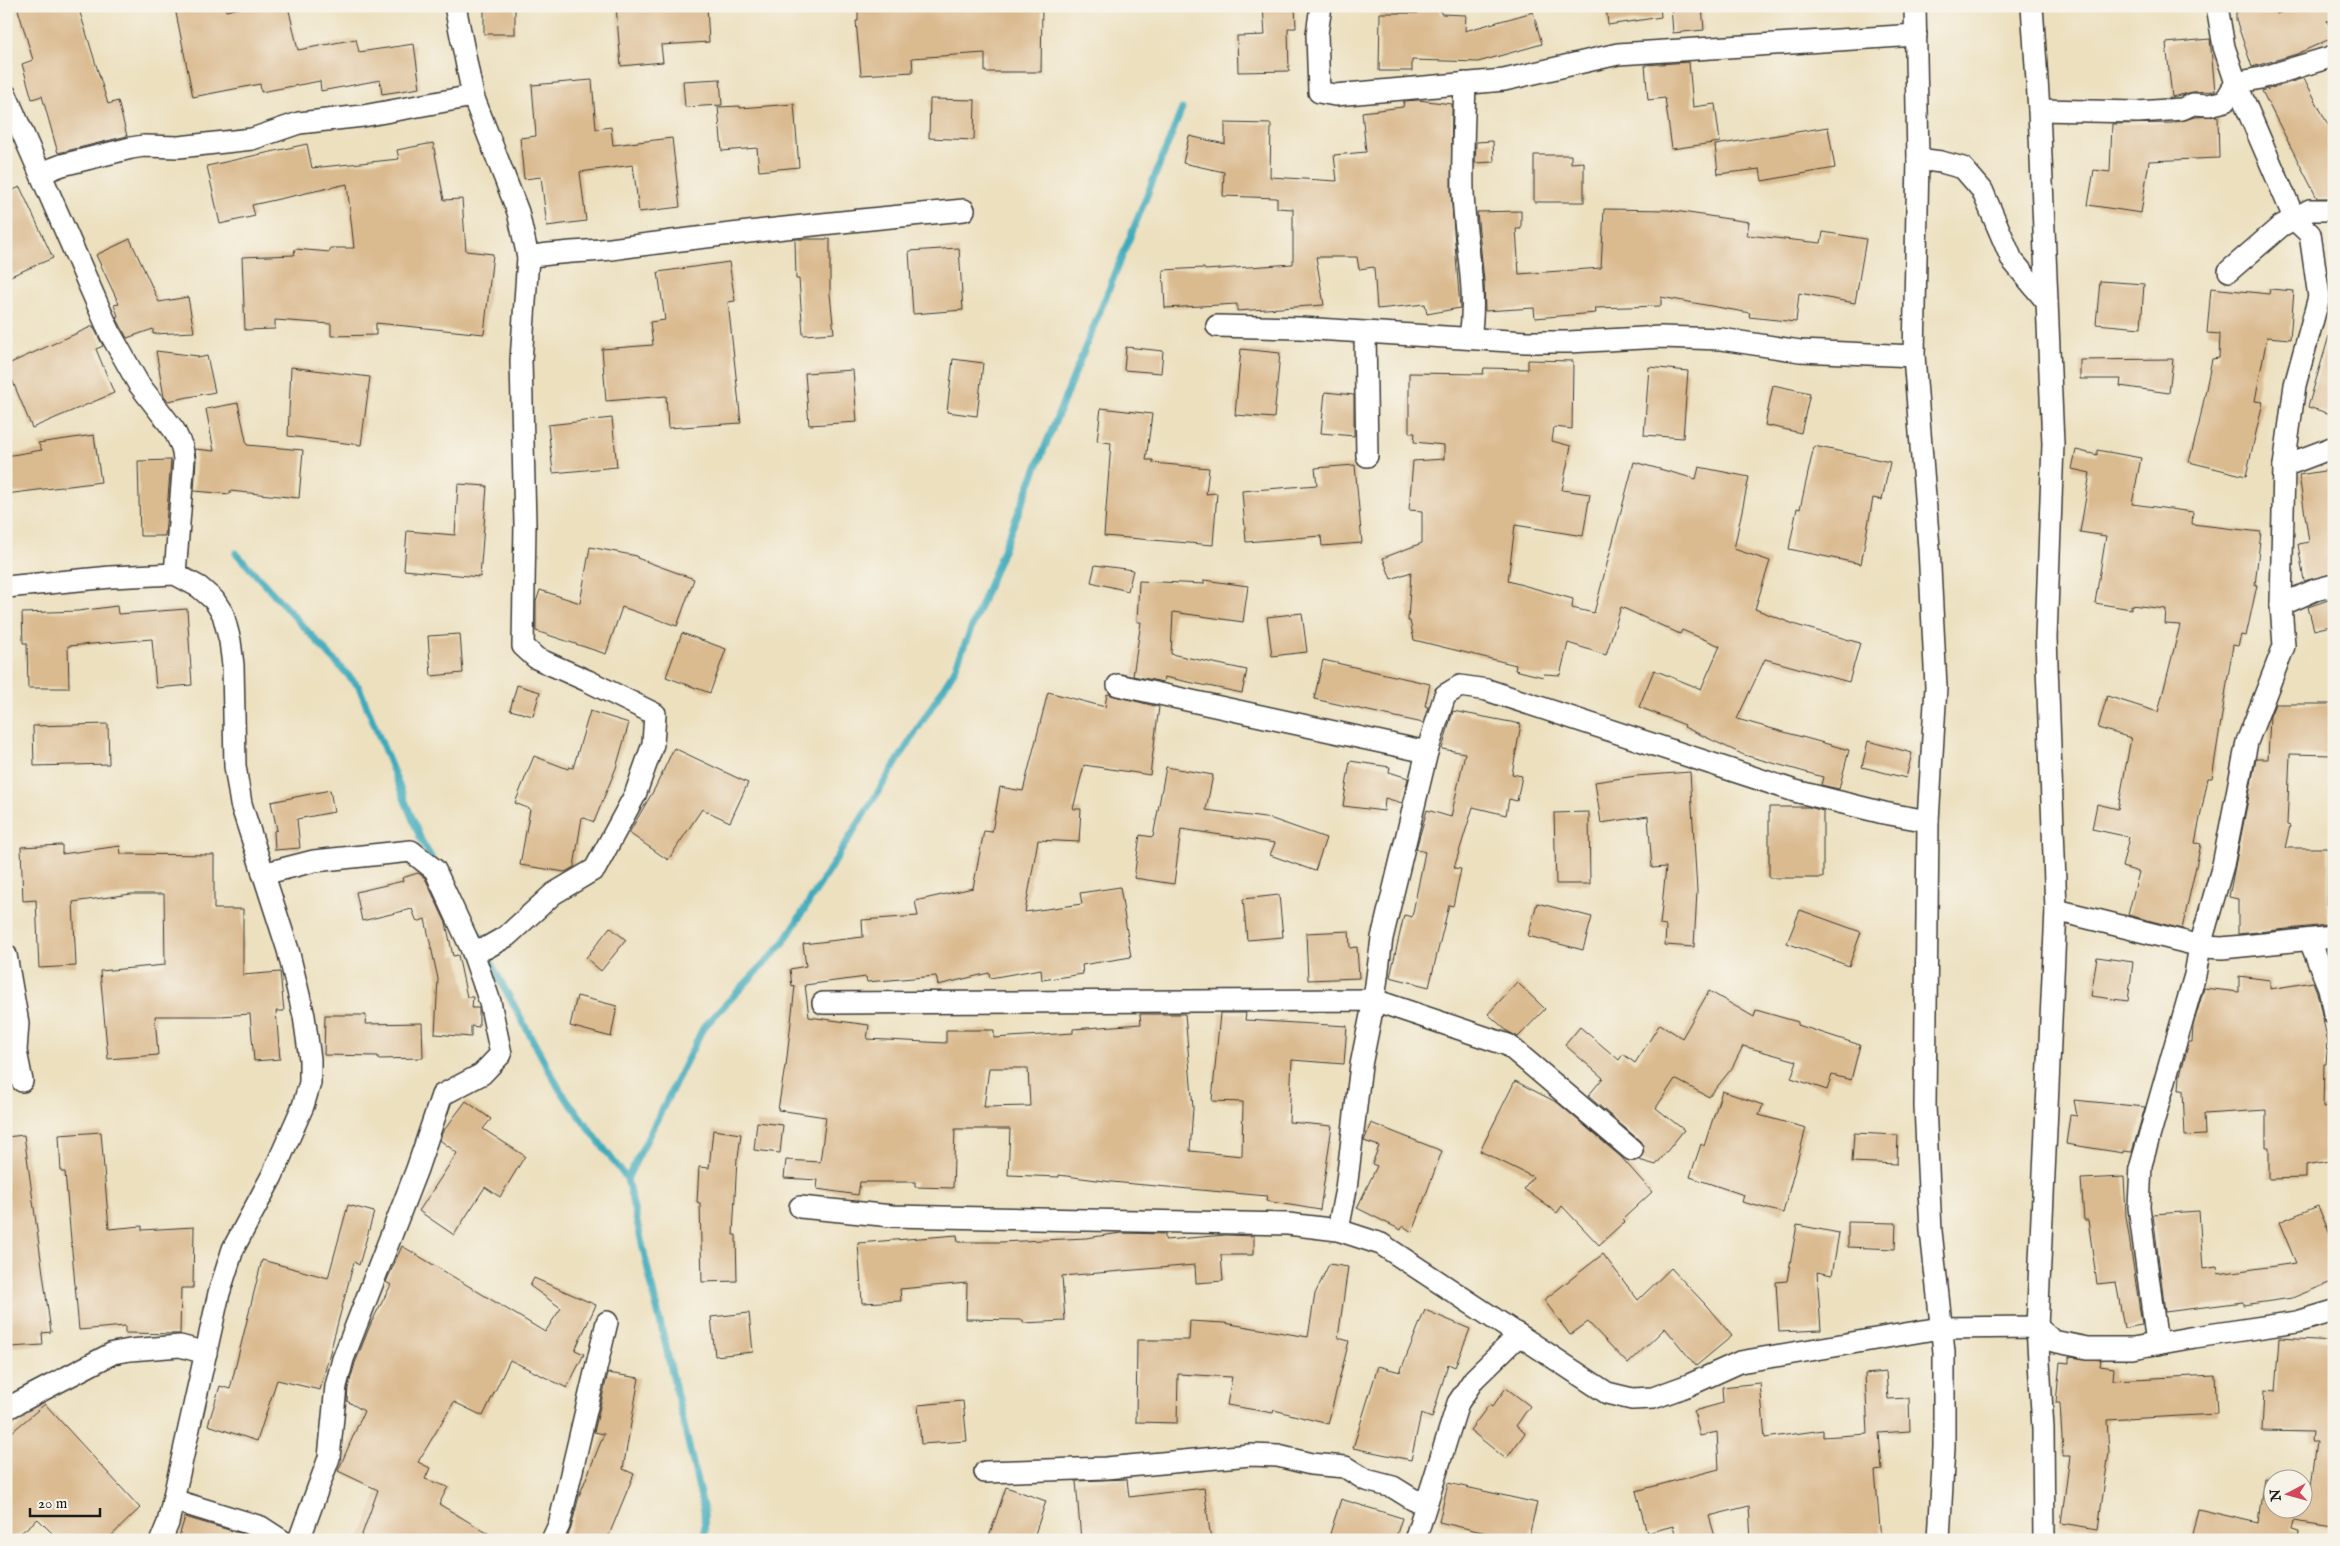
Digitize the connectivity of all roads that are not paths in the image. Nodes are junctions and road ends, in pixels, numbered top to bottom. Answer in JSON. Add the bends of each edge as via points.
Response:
{"nodes":[{"id":1,"x":455,"y":6,"type":"edge"},
{"id":2,"x":1321,"y":6,"type":"edge"},
{"id":3,"x":1915,"y":6,"type":"edge"},
{"id":4,"x":2032,"y":6,"type":"edge"},
{"id":5,"x":2217,"y":6,"type":"edge"},
{"id":6,"x":1916,"y":35,"type":"junction"},
{"id":7,"x":2334,"y":56,"type":"edge"},
{"id":8,"x":1465,"y":83,"type":"junction"},
{"id":9,"x":2236,"y":83,"type":"junction"},
{"id":10,"x":6,"y":95,"type":"edge"},
{"id":11,"x":473,"y":96,"type":"junction"},
{"id":12,"x":2039,"y":110,"type":"junction"},
{"id":13,"x":1918,"y":159,"type":"junction"},
{"id":14,"x":41,"y":173,"type":"junction"},
{"id":15,"x":964,"y":210,"type":"dead end"},
{"id":16,"x":2334,"y":210,"type":"edge"},
{"id":17,"x":2295,"y":220,"type":"junction"},
{"id":18,"x":528,"y":256,"type":"junction"},
{"id":19,"x":2229,"y":271,"type":"dead end"},
{"id":20,"x":2047,"y":302,"type":"junction"},
{"id":21,"x":1217,"y":326,"type":"dead end"},
{"id":22,"x":1365,"y":332,"type":"junction"},
{"id":23,"x":1470,"y":337,"type":"junction"},
{"id":24,"x":1914,"y":356,"type":"junction"},
{"id":25,"x":2334,"y":446,"type":"edge"},
{"id":26,"x":1367,"y":456,"type":"dead end"},
{"id":27,"x":2284,"y":466,"type":"junction"},
{"id":28,"x":175,"y":574,"type":"junction"},
{"id":29,"x":2334,"y":585,"type":"edge"},
{"id":30,"x":6,"y":587,"type":"edge"},
{"id":31,"x":2281,"y":605,"type":"junction"},
{"id":32,"x":1118,"y":685,"type":"dead end"},
{"id":33,"x":1428,"y":752,"type":"junction"},
{"id":34,"x":1928,"y":821,"type":"junction"},
{"id":35,"x":263,"y":874,"type":"junction"},
{"id":36,"x":2056,"y":910,"type":"junction"},
{"id":37,"x":2334,"y":937,"type":"edge"},
{"id":38,"x":2310,"y":941,"type":"junction"},
{"id":39,"x":2200,"y":946,"type":"junction"},
{"id":40,"x":472,"y":950,"type":"junction"},
{"id":41,"x":6,"y":955,"type":"edge"},
{"id":42,"x":1374,"y":1000,"type":"junction"},
{"id":43,"x":823,"y":1003,"type":"dead end"},
{"id":44,"x":2334,"y":1014,"type":"edge"},
{"id":45,"x":22,"y":1081,"type":"dead end"},
{"id":46,"x":1632,"y":1150,"type":"dead end"},
{"id":47,"x":800,"y":1206,"type":"dead end"},
{"id":48,"x":1338,"y":1230,"type":"junction"},
{"id":49,"x":2334,"y":1311,"type":"edge"},
{"id":50,"x":607,"y":1322,"type":"dead end"},
{"id":51,"x":2037,"y":1327,"type":"junction"},
{"id":52,"x":1940,"y":1328,"type":"junction"},
{"id":53,"x":1518,"y":1335,"type":"junction"},
{"id":54,"x":2157,"y":1344,"type":"junction"},
{"id":55,"x":206,"y":1353,"type":"junction"},
{"id":56,"x":6,"y":1409,"type":"edge"},
{"id":57,"x":985,"y":1472,"type":"dead end"},
{"id":58,"x":173,"y":1500,"type":"junction"},
{"id":59,"x":1427,"y":1501,"type":"junction"},
{"id":60,"x":161,"y":1540,"type":"edge"},
{"id":61,"x":282,"y":1540,"type":"edge"},
{"id":62,"x":299,"y":1540,"type":"edge"},
{"id":63,"x":552,"y":1540,"type":"edge"},
{"id":64,"x":1415,"y":1540,"type":"edge"},
{"id":65,"x":1939,"y":1540,"type":"edge"},
{"id":66,"x":2044,"y":1540,"type":"edge"}],
"edges":[{"from":1,"to":11,"type":"street"},
{"from":2,"to":8,"type":"street","via":[[1317,34],[1319,92],[1334,96]]},
{"from":3,"to":6,"type":"street"},
{"from":4,"to":12,"type":"street"},
{"from":5,"to":9,"type":"street","via":[[2224,47]]},
{"from":6,"to":8,"type":"street","via":[[1618,54],[1504,80]]},
{"from":6,"to":13,"type":"street"},
{"from":7,"to":9,"type":"street"},
{"from":8,"to":23,"type":"street","via":[[1463,192],[1472,280]]},
{"from":9,"to":12,"type":"street","via":[[2226,101],[2210,105],[2193,104],[2182,109],[2138,112]]},
{"from":9,"to":17,"type":"street"},
{"from":10,"to":14,"type":"street"},
{"from":11,"to":14,"type":"street","via":[[363,116],[299,122],[252,139],[179,147],[130,148]]},
{"from":11,"to":18,"type":"street","via":[[518,212]]},
{"from":12,"to":20,"type":"street"},
{"from":13,"to":20,"type":"street","via":[[1963,168],[1982,190],[2012,260]]},
{"from":13,"to":24,"type":"street"},
{"from":14,"to":28,"type":"street","via":[[110,333],[138,383],[174,430],[182,447],[184,459]]},
{"from":15,"to":18,"type":"street","via":[[750,230],[577,253]]},
{"from":16,"to":17,"type":"street","via":[[2310,210]]},
{"from":17,"to":19,"type":"street","via":[[2281,226]]},
{"from":17,"to":27,"type":"street","via":[[2310,234],[2319,297],[2295,385]]},
{"from":18,"to":40,"type":"street","via":[[521,361],[525,524],[523,646],[536,658],[655,714],[653,744],[634,795],[595,869],[553,894],[507,936],[486,948]]},
{"from":20,"to":36,"type":"street","via":[[2053,444],[2046,638]]},
{"from":21,"to":22,"type":"street"},
{"from":22,"to":23,"type":"street"},
{"from":22,"to":26,"type":"street"},
{"from":23,"to":24,"type":"street","via":[[1526,342],[1661,337],[1721,339],[1800,351]]},
{"from":24,"to":34,"type":"street","via":[[1936,687]]},
{"from":25,"to":27,"type":"street"},
{"from":27,"to":31,"type":"street"},
{"from":28,"to":30,"type":"street"},
{"from":28,"to":35,"type":"street","via":[[199,587],[214,600],[223,614],[233,665],[235,766],[241,804]]},
{"from":29,"to":31,"type":"street"},
{"from":31,"to":39,"type":"street","via":[[2284,646],[2247,742],[2223,865]]},
{"from":32,"to":33,"type":"street"},
{"from":33,"to":34,"type":"street","via":[[1445,695],[1460,686],[1487,690],[1795,791]]},
{"from":33,"to":42,"type":"street","via":[[1382,938]]},
{"from":34,"to":52,"type":"street","via":[[1925,1106]]},
{"from":35,"to":40,"type":"street","via":[[314,861],[411,852],[435,870]]},
{"from":35,"to":55,"type":"street","via":[[288,950],[304,1016],[310,1083],[272,1176],[233,1249]]},
{"from":36,"to":39,"type":"street"},
{"from":36,"to":51,"type":"street"},
{"from":37,"to":38,"type":"street"},
{"from":38,"to":39,"type":"street","via":[[2222,948]]},
{"from":38,"to":44,"type":"street"},
{"from":39,"to":54,"type":"street","via":[[2195,975],[2141,1165],[2140,1207]]},
{"from":40,"to":62,"type":"street","via":[[490,1002],[501,1054],[482,1074],[442,1096],[343,1359],[336,1386],[329,1458]]},
{"from":41,"to":45,"type":"street","via":[[18,1023],[16,1051]]},
{"from":42,"to":43,"type":"street"},
{"from":42,"to":46,"type":"street","via":[[1508,1045]]},
{"from":42,"to":48,"type":"street","via":[[1361,1065]]},
{"from":47,"to":48,"type":"street","via":[[892,1216],[1288,1224]]},
{"from":48,"to":53,"type":"street","via":[[1381,1244]]},
{"from":49,"to":54,"type":"street","via":[[2297,1322]]},
{"from":50,"to":63,"type":"street","via":[[559,1525]]},
{"from":51,"to":52,"type":"street"},
{"from":51,"to":54,"type":"street","via":[[2053,1341],[2087,1348],[2133,1348]]},
{"from":51,"to":66,"type":"street","via":[[2043,1429]]},
{"from":52,"to":53,"type":"street","via":[[1740,1362],[1671,1392],[1653,1398],[1632,1399],[1607,1393]]},
{"from":52,"to":65,"type":"street","via":[[1944,1352],[1944,1447]]},
{"from":53,"to":59,"type":"street","via":[[1474,1379],[1458,1403]]},
{"from":55,"to":56,"type":"street","via":[[180,1346],[113,1353]]},
{"from":55,"to":58,"type":"street"},
{"from":57,"to":59,"type":"street","via":[[1106,1468],[1250,1455],[1278,1456],[1310,1464],[1345,1467],[1366,1480],[1393,1487],[1414,1500]]},
{"from":58,"to":60,"type":"street"},
{"from":58,"to":61,"type":"street","via":[[260,1526]]},
{"from":59,"to":64,"type":"street"}]}
